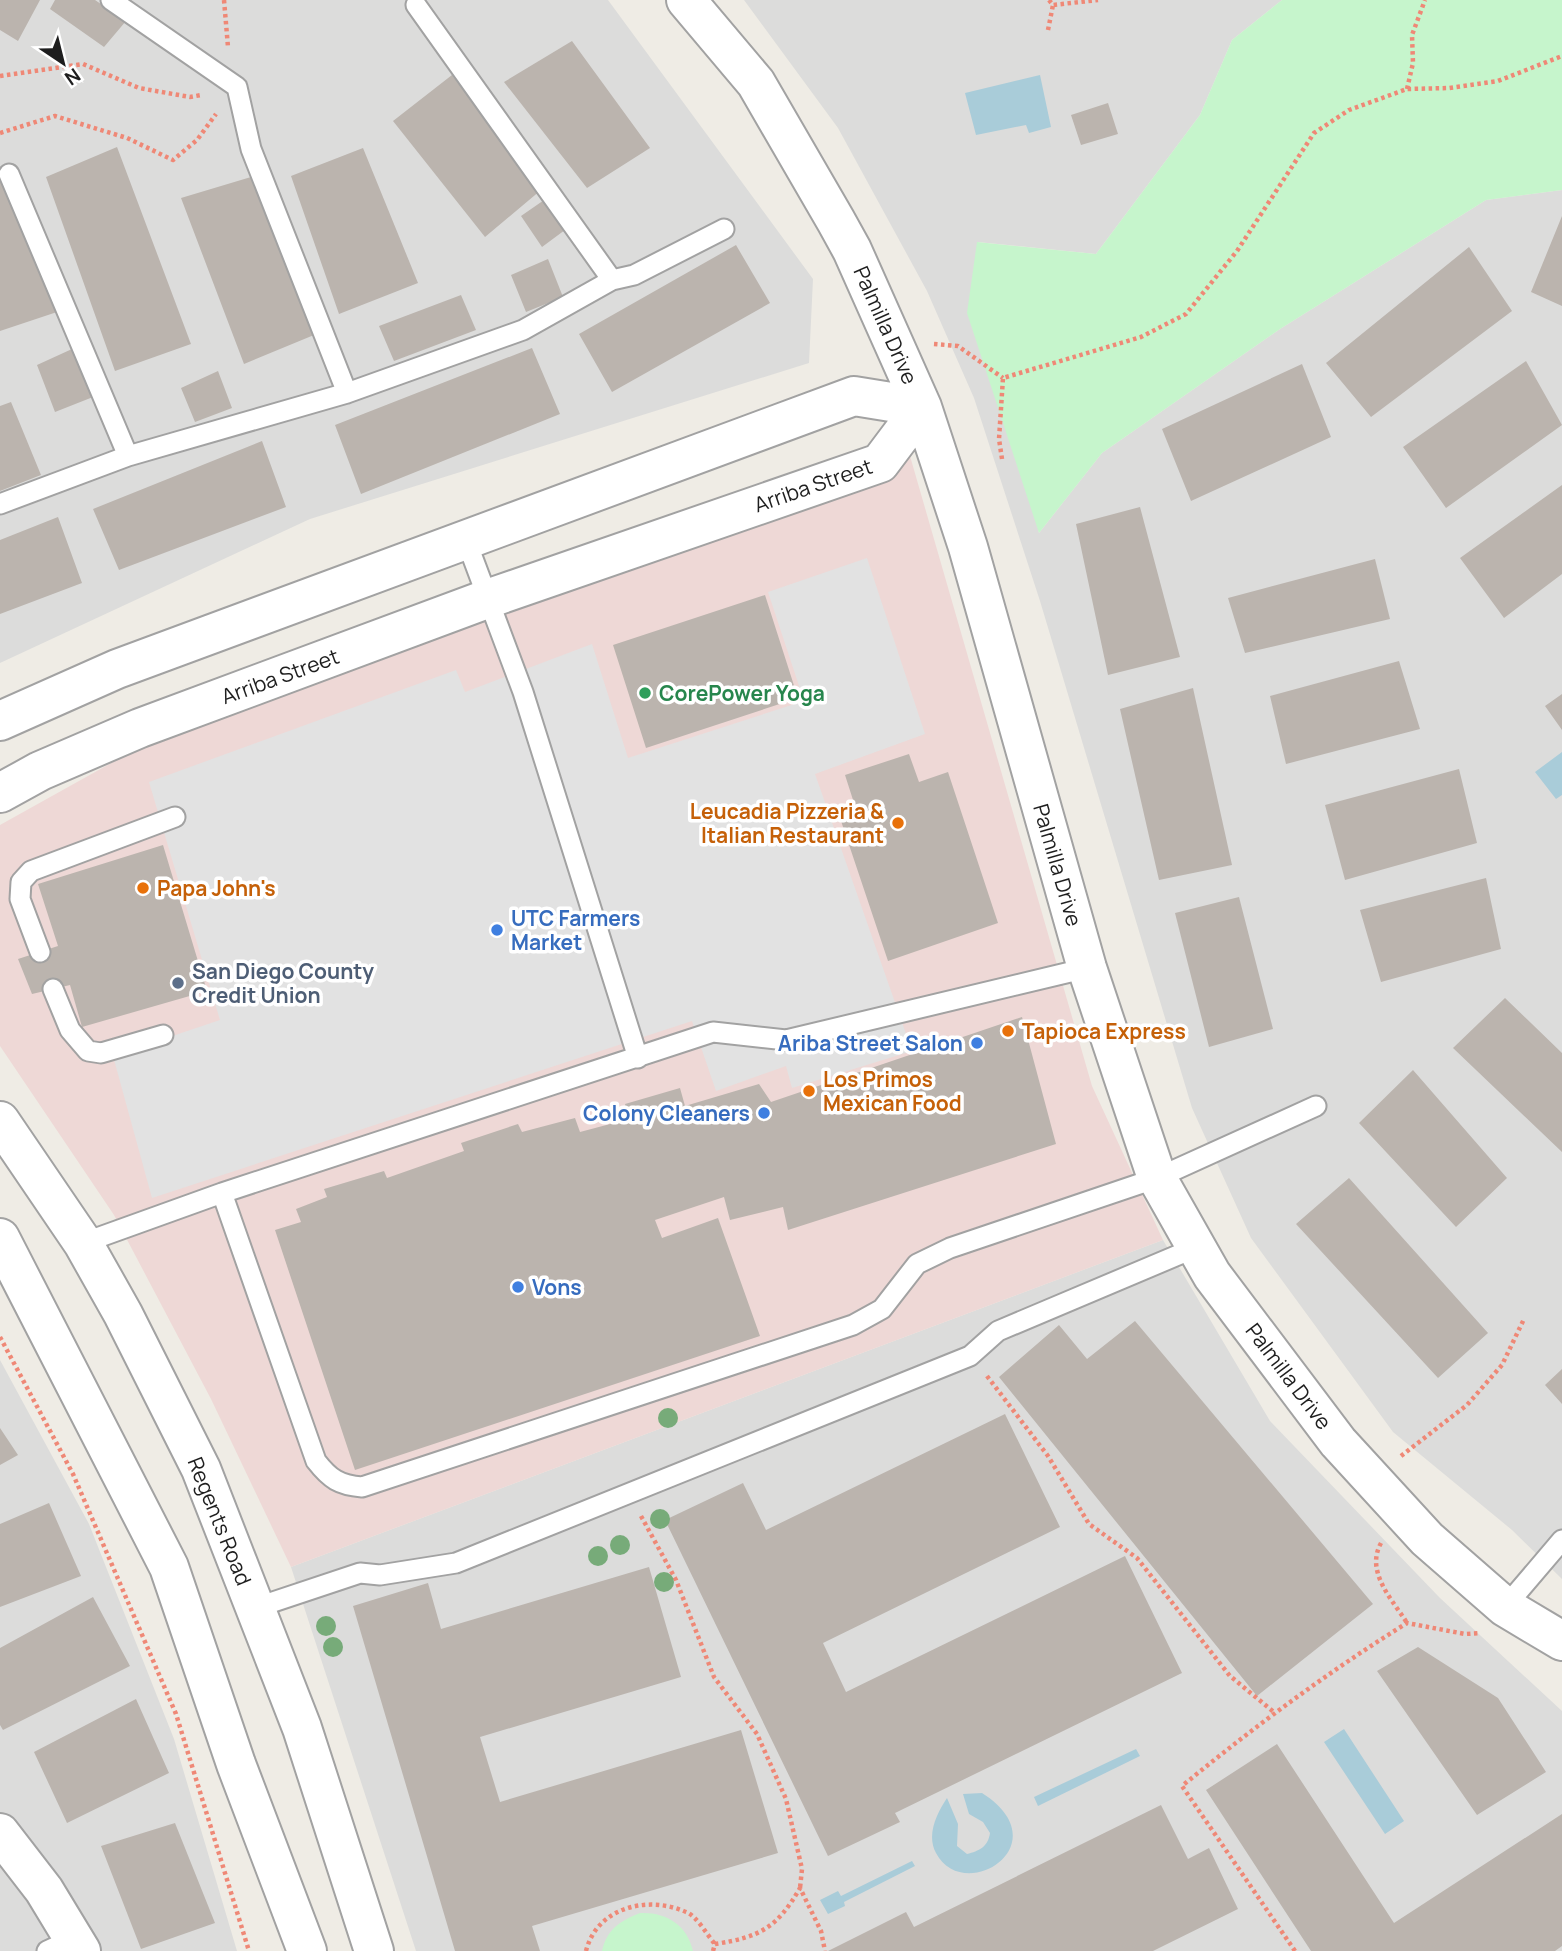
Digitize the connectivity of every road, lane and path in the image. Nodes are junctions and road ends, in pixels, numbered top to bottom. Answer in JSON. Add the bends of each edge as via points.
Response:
{"nodes":[{"id":1,"x":111,"y":0,"type":"edge"},
{"id":2,"x":224,"y":0,"type":"edge"},
{"id":3,"x":686,"y":0,"type":"edge"},
{"id":4,"x":1098,"y":0,"type":"edge"},
{"id":5,"x":1425,"y":0,"type":"edge"},
{"id":6,"x":1051,"y":2,"type":"edge"},
{"id":7,"x":416,"y":5,"type":"dead end"},
{"id":8,"x":1048,"y":30,"type":"dead end"},
{"id":9,"x":1562,"y":56,"type":"edge"},
{"id":10,"x":0,"y":76,"type":"edge"},
{"id":11,"x":236,"y":87,"type":"junction"},
{"id":12,"x":1407,"y":89,"type":"junction"},
{"id":13,"x":0,"y":133,"type":"edge"},
{"id":14,"x":9,"y":174,"type":"dead end"},
{"id":15,"x":724,"y":229,"type":"dead end"},
{"id":16,"x":612,"y":279,"type":"junction"},
{"id":17,"x":893,"y":341,"type":"junction"},
{"id":18,"x":1003,"y":378,"type":"junction"},
{"id":19,"x":347,"y":393,"type":"junction"},
{"id":20,"x":922,"y":407,"type":"junction"},
{"id":21,"x":128,"y":456,"type":"junction"},
{"id":22,"x":1002,"y":458,"type":"dead end"},
{"id":23,"x":0,"y":504,"type":"edge"},
{"id":24,"x":466,"y":540,"type":"junction"},
{"id":25,"x":487,"y":599,"type":"junction"},
{"id":26,"x":0,"y":721,"type":"edge"},
{"id":27,"x":0,"y":793,"type":"edge"},
{"id":28,"x":175,"y":817,"type":"dead end"},
{"id":29,"x":40,"y":952,"type":"dead end"},
{"id":30,"x":1087,"y":968,"type":"junction"},
{"id":31,"x":53,"y":989,"type":"dead end"},
{"id":32,"x":163,"y":1035,"type":"dead end"},
{"id":33,"x":638,"y":1058,"type":"junction"},
{"id":34,"x":1316,"y":1106,"type":"dead end"},
{"id":35,"x":0,"y":1121,"type":"edge"},
{"id":36,"x":1157,"y":1178,"type":"junction"},
{"id":37,"x":222,"y":1193,"type":"junction"},
{"id":38,"x":0,"y":1238,"type":"edge"},
{"id":39,"x":83,"y":1243,"type":"junction"},
{"id":40,"x":1197,"y":1247,"type":"junction"},
{"id":41,"x":1524,"y":1319,"type":"dead end"},
{"id":42,"x":0,"y":1337,"type":"edge"},
{"id":43,"x":970,"y":1356,"type":"junction"},
{"id":44,"x":1372,"y":1479,"type":"junction"},
{"id":45,"x":631,"y":1492,"type":"junction"},
{"id":46,"x":1400,"y":1509,"type":"junction"},
{"id":47,"x":1562,"y":1540,"type":"edge"},
{"id":48,"x":1505,"y":1607,"type":"junction"},
{"id":49,"x":255,"y":1608,"type":"junction"},
{"id":50,"x":1407,"y":1623,"type":"junction"},
{"id":51,"x":1553,"y":1636,"type":"edge"},
{"id":52,"x":1275,"y":1713,"type":"junction"},
{"id":53,"x":0,"y":1833,"type":"edge"},
{"id":54,"x":800,"y":1888,"type":"junction"},
{"id":55,"x":715,"y":1944,"type":"junction"},
{"id":56,"x":67,"y":1947,"type":"edge"},
{"id":57,"x":249,"y":1951,"type":"edge"},
{"id":58,"x":307,"y":1951,"type":"edge"},
{"id":59,"x":374,"y":1951,"type":"edge"},
{"id":60,"x":586,"y":1951,"type":"edge"},
{"id":61,"x":713,"y":1951,"type":"edge"},
{"id":62,"x":825,"y":1951,"type":"edge"},
{"id":63,"x":1295,"y":1951,"type":"edge"}],
"edges":[{"from":1,"to":11,"type":"lane"},
{"from":2,"to":11,"type":"path","via":[[224,26]]},
{"from":3,"to":17,"type":"street","name":"Palmilla Drive","via":[[756,83],[852,250]]},
{"from":4,"to":6,"type":"path"},
{"from":5,"to":12,"type":"path","via":[[1412,35],[1413,63]]},
{"from":6,"to":8,"type":"path"},
{"from":7,"to":16,"type":"lane"},
{"from":9,"to":12,"type":"path","via":[[1498,81],[1448,89]]},
{"from":10,"to":11,"type":"path","via":[[83,64],[139,88],[190,97]]},
{"from":11,"to":13,"type":"path","via":[[197,140],[173,160],[127,138],[55,116]]},
{"from":11,"to":19,"type":"lane","via":[[251,149]]},
{"from":12,"to":18,"type":"path","via":[[1349,110],[1314,133],[1237,251],[1186,314],[1141,337]]},
{"from":14,"to":21,"type":"lane"},
{"from":15,"to":16,"type":"lane","via":[[634,275]]},
{"from":16,"to":19,"type":"lane","via":[[523,330]]},
{"from":17,"to":18,"type":"path","via":[[958,346]]},
{"from":17,"to":20,"type":"street","name":"Palmilla Drive"},
{"from":18,"to":22,"type":"path"},
{"from":19,"to":21,"type":"lane"},
{"from":20,"to":24,"type":"street","via":[[854,396]]},
{"from":20,"to":25,"type":"street","name":"Arriba Street","via":[[880,463]]},
{"from":20,"to":30,"type":"street","name":"Palmilla Drive","via":[[968,547]]},
{"from":21,"to":23,"type":"lane"},
{"from":24,"to":25,"type":"lane"},
{"from":24,"to":26,"type":"street","via":[[117,669]]},
{"from":25,"to":27,"type":"street","name":"Arriba Street","via":[[140,728]]},
{"from":25,"to":33,"type":"lane","via":[[523,692]]},
{"from":28,"to":29,"type":"lane","via":[[32,871],[21,882],[20,899]]},
{"from":30,"to":33,"type":"lane","via":[[786,1040],[713,1032]]},
{"from":30,"to":36,"type":"street","name":"Palmilla Drive"},
{"from":31,"to":32,"type":"lane","via":[[70,1030],[88,1051],[101,1053]]},
{"from":33,"to":37,"type":"lane"},
{"from":34,"to":36,"type":"lane"},
{"from":35,"to":39,"type":"street","name":"Regents Road"},
{"from":36,"to":37,"type":"lane","via":[[950,1248],[917,1264],[882,1309],[853,1325],[362,1487],[342,1485],[328,1477],[316,1461]]},
{"from":36,"to":40,"type":"street","name":"Palmilla Drive"},
{"from":37,"to":39,"type":"lane"},
{"from":38,"to":58,"type":"street","via":[[169,1567],[236,1764]]},
{"from":39,"to":49,"type":"street","name":"Regents Road","via":[[201,1469]]},
{"from":40,"to":43,"type":"lane","via":[[998,1331]]},
{"from":40,"to":44,"type":"street","name":"Palmilla Drive","via":[[1220,1286]]},
{"from":41,"to":44,"type":"path","via":[[1502,1365],[1467,1405]]},
{"from":42,"to":57,"type":"path","via":[[73,1474],[176,1714]]},
{"from":43,"to":45,"type":"lane"},
{"from":43,"to":52,"type":"path","via":[[1048,1456],[1089,1524],[1138,1558],[1230,1676]]},
{"from":44,"to":46,"type":"street","name":"Palmilla Drive"},
{"from":45,"to":49,"type":"lane","via":[[456,1563],[380,1575],[360,1573]]},
{"from":45,"to":54,"type":"path","via":[[676,1580],[715,1677],[757,1734],[786,1799],[802,1869]]},
{"from":46,"to":48,"type":"street","name":"Palmilla Drive","via":[[1427,1539]]},
{"from":46,"to":50,"type":"path","via":[[1376,1552],[1377,1576]]},
{"from":47,"to":48,"type":"lane"},
{"from":48,"to":51,"type":"street","name":"Palmilla Drive"},
{"from":49,"to":59,"type":"street","name":"Regents Road","via":[[302,1728]]},
{"from":50,"to":51,"type":"path","via":[[1465,1634]]},
{"from":50,"to":52,"type":"path"},
{"from":52,"to":63,"type":"path","via":[[1182,1786]]},
{"from":53,"to":56,"type":"street","via":[[44,1890]]},
{"from":54,"to":55,"type":"path","via":[[772,1926],[747,1939]]},
{"from":54,"to":62,"type":"path","via":[[821,1931]]},
{"from":55,"to":60,"type":"path","via":[[689,1912],[648,1902],[607,1916]]},
{"from":55,"to":61,"type":"path"}]}
